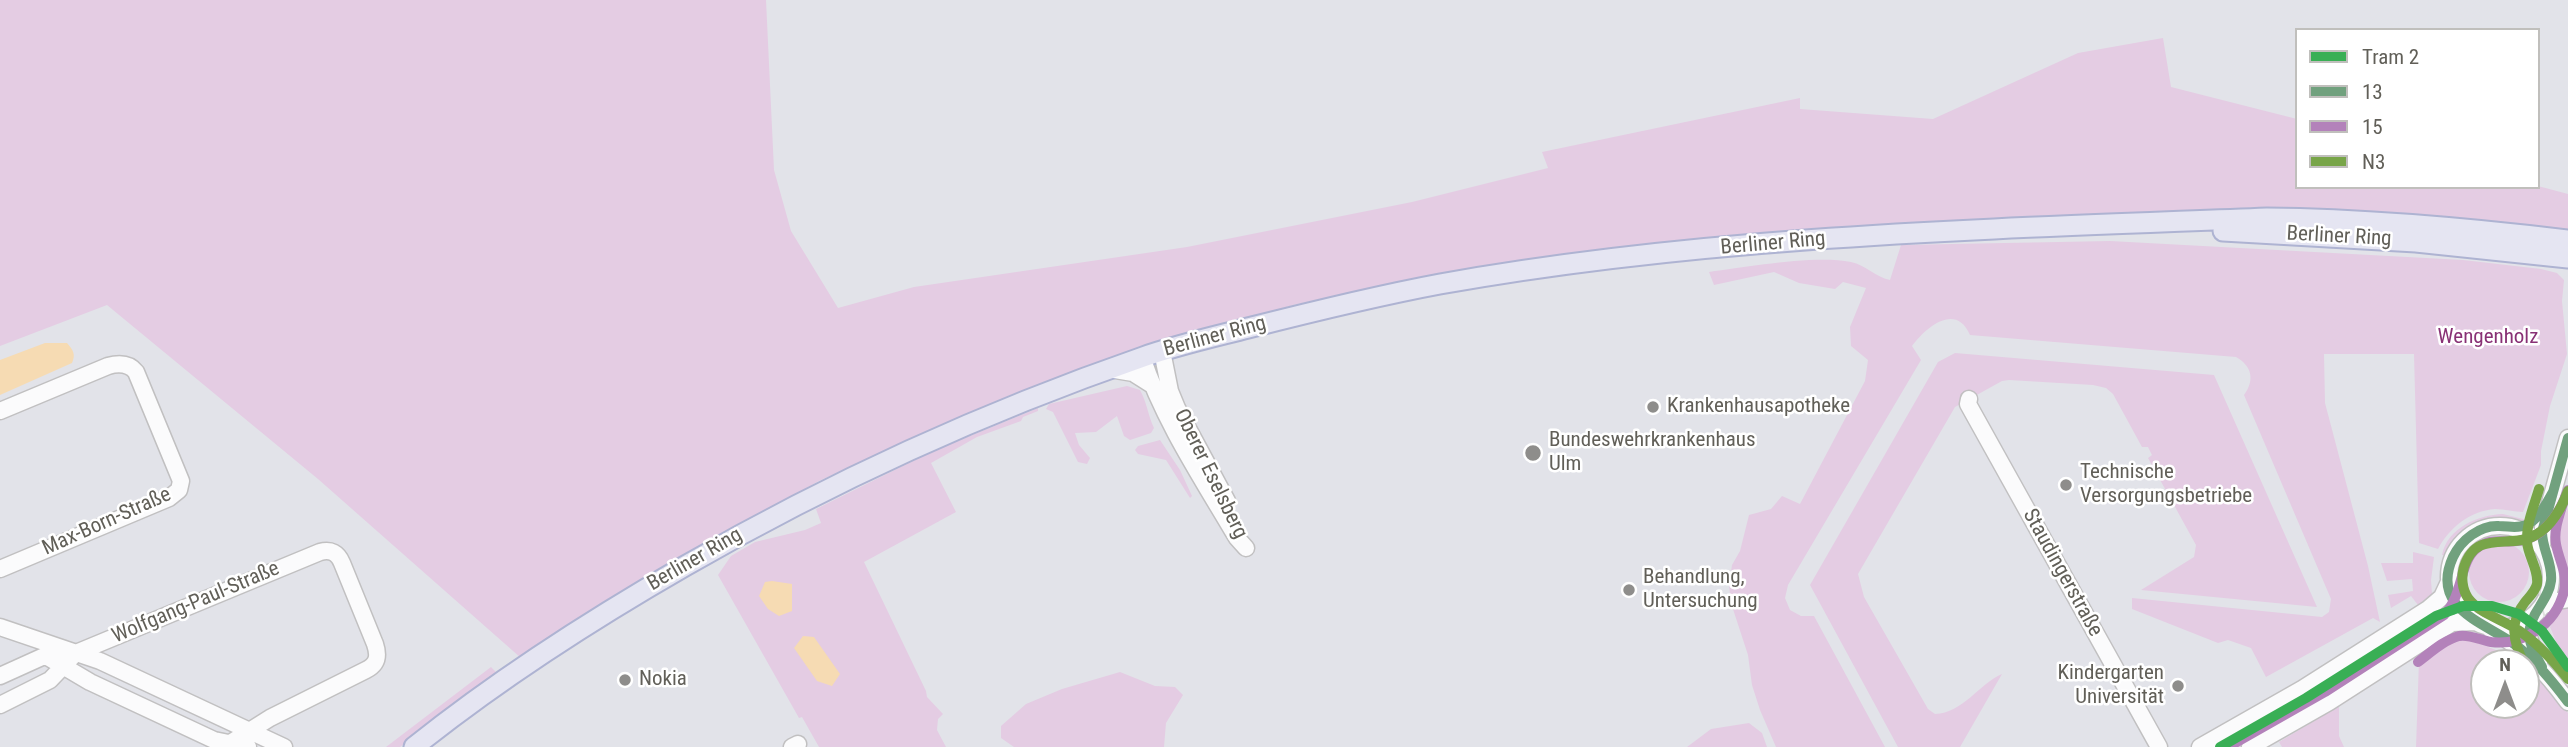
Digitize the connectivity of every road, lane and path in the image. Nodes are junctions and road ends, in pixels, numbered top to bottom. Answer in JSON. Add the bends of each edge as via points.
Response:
{"nodes":[{"id":1,"x":2110,"y":225,"type":"junction"},
{"id":2,"x":2568,"y":240,"type":"edge"},
{"id":3,"x":2568,"y":258,"type":"edge"},
{"id":4,"x":1162,"y":351,"type":"junction"},
{"id":5,"x":1142,"y":357,"type":"junction"},
{"id":6,"x":1109,"y":369,"type":"junction"},
{"id":7,"x":1152,"y":386,"type":"junction"},
{"id":8,"x":1969,"y":398,"type":"dead end"},
{"id":9,"x":0,"y":411,"type":"edge"},
{"id":10,"x":2568,"y":438,"type":"edge"},
{"id":11,"x":2553,"y":492,"type":"junction"},
{"id":12,"x":2513,"y":528,"type":"junction"},
{"id":13,"x":2542,"y":548,"type":"junction"},
{"id":14,"x":0,"y":569,"type":"edge"},
{"id":15,"x":2551,"y":575,"type":"junction"},
{"id":16,"x":2449,"y":582,"type":"junction"},
{"id":17,"x":2568,"y":591,"type":"edge"},
{"id":18,"x":2568,"y":599,"type":"edge"},
{"id":19,"x":2537,"y":612,"type":"junction"},
{"id":20,"x":2480,"y":624,"type":"junction"},
{"id":21,"x":0,"y":627,"type":"edge"},
{"id":22,"x":0,"y":634,"type":"edge"},
{"id":23,"x":46,"y":656,"type":"junction"},
{"id":24,"x":70,"y":659,"type":"junction"},
{"id":25,"x":2542,"y":667,"type":"junction"},
{"id":26,"x":0,"y":676,"type":"edge"},
{"id":27,"x":2568,"y":702,"type":"edge"},
{"id":28,"x":0,"y":705,"type":"edge"},
{"id":29,"x":249,"y":739,"type":"edge"},
{"id":30,"x":227,"y":746,"type":"edge"},
{"id":31,"x":284,"y":747,"type":"edge"},
{"id":32,"x":414,"y":747,"type":"edge"},
{"id":33,"x":2159,"y":747,"type":"edge"},
{"id":34,"x":2200,"y":747,"type":"edge"},
{"id":35,"x":2250,"y":747,"type":"edge"}],
"edges":[{"from":1,"to":2,"type":"main road","name":"Berliner Ring","via":[[2325,219]]},
{"from":1,"to":3,"type":"main road","name":"Berliner Ring","via":[[2392,240]]},
{"from":1,"to":4,"type":"main road","name":"Berliner Ring","via":[[1921,232],[1585,263],[1440,285],[1297,315]]},
{"from":4,"to":5,"type":"main road","name":"Berliner Ring"},
{"from":4,"to":7,"type":"street","name":"Oberer Eselsberg","via":[[1177,408],[1246,534],[1246,548]]},
{"from":5,"to":6,"type":"main road","name":"Berliner Ring"},
{"from":5,"to":7,"type":"street","name":"Oberer Eselsberg"},
{"from":6,"to":7,"type":"street","via":[[1133,373]]},
{"from":6,"to":32,"type":"main road","name":"Berliner Ring","via":[[926,442],[771,517],[573,633]]},
{"from":8,"to":33,"type":"street","name":"Staudingerstraße","via":[[1968,404]]},
{"from":9,"to":14,"type":"street","name":"Max-Born-Straße","via":[[108,366],[130,367],[155,415],[181,484],[169,498]]},
{"from":10,"to":11,"type":"street"},
{"from":11,"to":12,"type":"street","via":[[2533,520]]},
{"from":11,"to":13,"type":"street"},
{"from":12,"to":13,"type":"street"},
{"from":12,"to":16,"type":"street","via":[[2493,526],[2470,535],[2454,553]]},
{"from":13,"to":15,"type":"street"},
{"from":15,"to":17,"type":"street"},
{"from":15,"to":19,"type":"street","via":[[2550,588]]},
{"from":16,"to":20,"type":"street","via":[[2455,603]]},
{"from":16,"to":34,"type":"street","via":[[2442,597],[2428,609]]},
{"from":18,"to":19,"type":"street","via":[[2552,601]]},
{"from":19,"to":20,"type":"street","via":[[2507,628]]},
{"from":19,"to":25,"type":"street","via":[[2528,636]]},
{"from":20,"to":25,"type":"street"},
{"from":20,"to":35,"type":"street","via":[[2452,624]]},
{"from":21,"to":24,"type":"street"},
{"from":22,"to":23,"type":"street"},
{"from":23,"to":24,"type":"street","name":"Wolfgang-Paul-Straße"},
{"from":23,"to":26,"type":"street","name":"Wolfgang-Paul-Straße"},
{"from":24,"to":28,"type":"street","name":"Wolfgang-Paul-Straße","via":[[50,680]]},
{"from":24,"to":29,"type":"street","via":[[100,661]]},
{"from":24,"to":29,"type":"street","name":"Wolfgang-Paul-Straße","via":[[330,551],[340,559],[377,659],[366,670],[276,715]]},
{"from":24,"to":30,"type":"street","via":[[90,682]]},
{"from":25,"to":27,"type":"street"},
{"from":29,"to":30,"type":"street"},
{"from":29,"to":31,"type":"street"}]}
